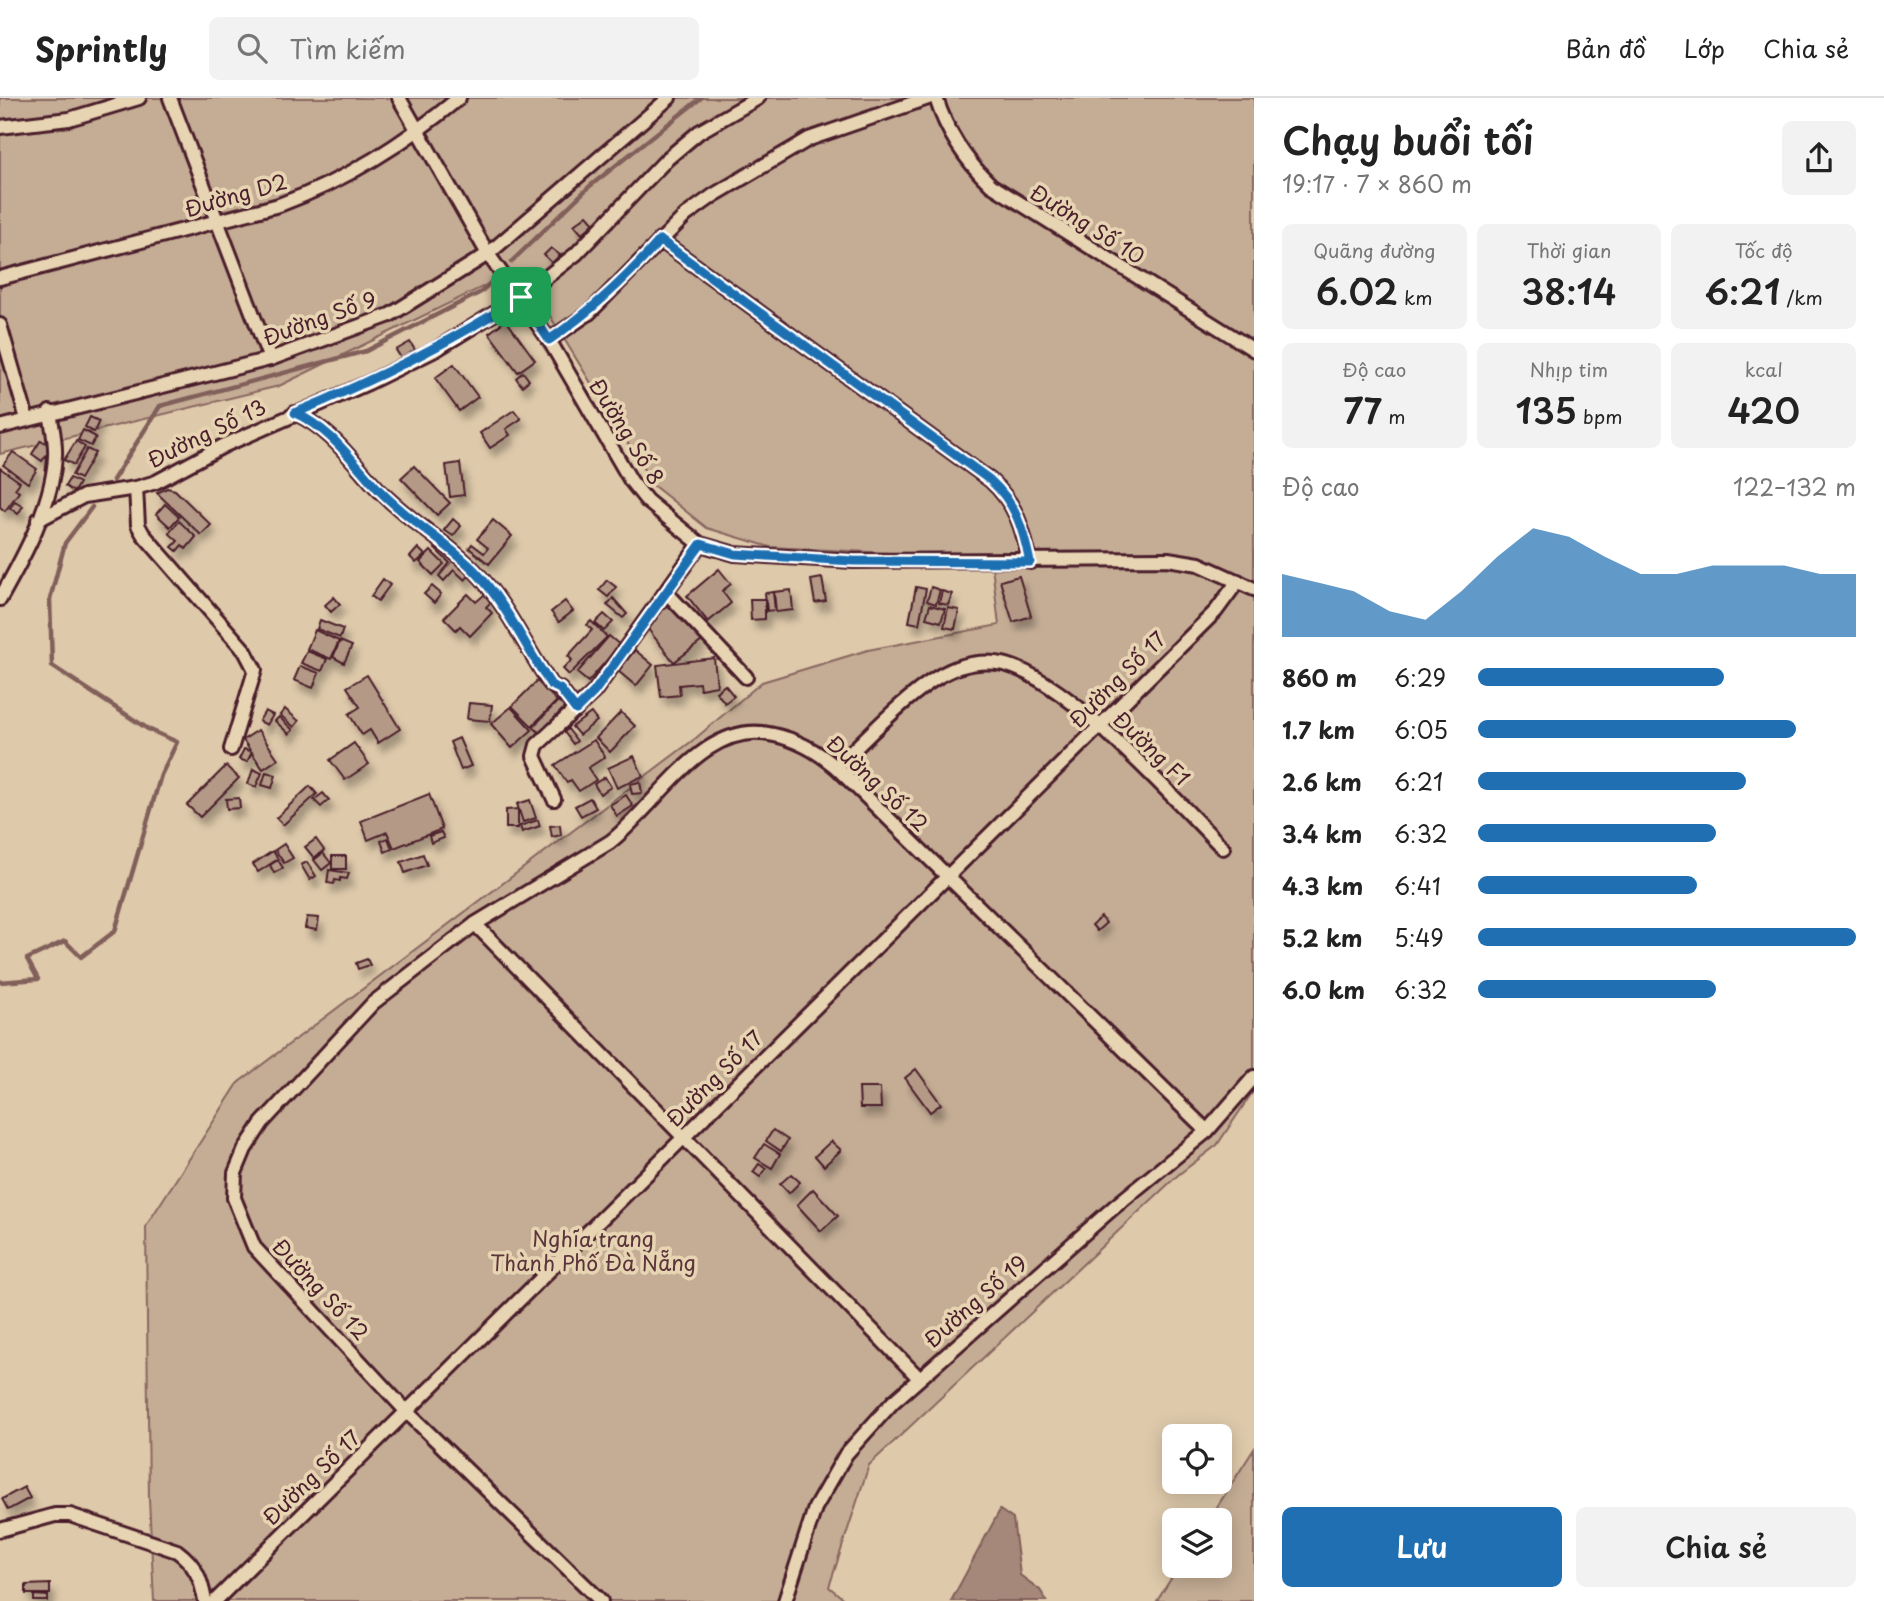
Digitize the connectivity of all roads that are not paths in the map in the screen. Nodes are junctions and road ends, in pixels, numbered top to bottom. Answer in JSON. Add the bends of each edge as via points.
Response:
{"nodes":[{"id":1,"x":139,"y":98,"type":"edge"},
{"id":2,"x":170,"y":98,"type":"edge"},
{"id":3,"x":399,"y":98,"type":"edge"},
{"id":4,"x":459,"y":98,"type":"edge"},
{"id":5,"x":669,"y":98,"type":"edge"},
{"id":6,"x":758,"y":98,"type":"edge"},
{"id":7,"x":928,"y":98,"type":"edge"},
{"id":8,"x":936,"y":98,"type":"edge"},
{"id":9,"x":0,"y":127,"type":"edge"},
{"id":10,"x":418,"y":131,"type":"junction"},
{"id":11,"x":218,"y":222,"type":"junction"},
{"id":12,"x":660,"y":240,"type":"junction"},
{"id":13,"x":488,"y":254,"type":"junction"},
{"id":14,"x":0,"y":278,"type":"edge"},
{"id":15,"x":521,"y":297,"type":"junction"},
{"id":16,"x":0,"y":325,"type":"edge"},
{"id":17,"x":549,"y":340,"type":"junction"},
{"id":18,"x":266,"y":349,"type":"junction"},
{"id":19,"x":1254,"y":350,"type":"edge"},
{"id":20,"x":50,"y":412,"type":"junction"},
{"id":21,"x":295,"y":413,"type":"junction"},
{"id":22,"x":27,"y":419,"type":"junction"},
{"id":23,"x":0,"y":426,"type":"edge"},
{"id":24,"x":136,"y":488,"type":"junction"},
{"id":25,"x":38,"y":520,"type":"junction"},
{"id":26,"x":701,"y":544,"type":"junction"},
{"id":27,"x":1030,"y":562,"type":"junction"},
{"id":28,"x":1238,"y":581,"type":"junction"},
{"id":29,"x":1254,"y":589,"type":"edge"},
{"id":30,"x":666,"y":592,"type":"junction"},
{"id":31,"x":0,"y":599,"type":"edge"},
{"id":32,"x":746,"y":677,"type":"dead end"},
{"id":33,"x":576,"y":710,"type":"junction"},
{"id":34,"x":1100,"y":726,"type":"junction"},
{"id":35,"x":232,"y":750,"type":"dead end"},
{"id":36,"x":836,"y":767,"type":"junction"},
{"id":37,"x":554,"y":799,"type":"dead end"},
{"id":38,"x":1223,"y":848,"type":"dead end"},
{"id":39,"x":946,"y":876,"type":"junction"},
{"id":40,"x":475,"y":924,"type":"junction"},
{"id":41,"x":1254,"y":1077,"type":"edge"},
{"id":42,"x":1207,"y":1131,"type":"junction"},
{"id":43,"x":683,"y":1138,"type":"junction"},
{"id":44,"x":919,"y":1378,"type":"junction"},
{"id":45,"x":407,"y":1412,"type":"junction"},
{"id":46,"x":0,"y":1530,"type":"edge"},
{"id":47,"x":205,"y":1601,"type":"edge"},
{"id":48,"x":215,"y":1601,"type":"edge"},
{"id":49,"x":601,"y":1601,"type":"edge"},
{"id":50,"x":785,"y":1601,"type":"edge"}],
"edges":[{"from":1,"to":9,"type":"street","via":[[69,119]]},
{"from":2,"to":11,"type":"street"},
{"from":3,"to":10,"type":"street","name":"Đường Số 8"},
{"from":4,"to":10,"type":"street","name":"Đường D2"},
{"from":5,"to":13,"type":"street","name":"Đường Số 9"},
{"from":6,"to":15,"type":"street","name":"Đường Số 13","via":[[677,150],[576,254]]},
{"from":7,"to":12,"type":"street","via":[[809,139],[714,194]]},
{"from":8,"to":19,"type":"street","name":"Đường Số 10","via":[[953,139],[991,185]]},
{"from":10,"to":11,"type":"street","name":"Đường D2","via":[[323,189]]},
{"from":10,"to":13,"type":"street","name":"Đường Số 8"},
{"from":11,"to":14,"type":"street","name":"Đường D2"},
{"from":11,"to":18,"type":"street"},
{"from":12,"to":17,"type":"street","via":[[589,313]]},
{"from":12,"to":27,"type":"street","via":[[1002,490],[1016,512]]},
{"from":13,"to":15,"type":"street","name":"Đường Số 8"},
{"from":13,"to":18,"type":"street","name":"Đường Số 9","via":[[390,315]]},
{"from":15,"to":17,"type":"street","name":"Đường Số 8"},
{"from":15,"to":21,"type":"street","name":"Đường Số 13","via":[[435,350]]},
{"from":16,"to":22,"type":"street"},
{"from":17,"to":26,"type":"street","name":"Đường Số 8","via":[[631,481],[647,501]]},
{"from":18,"to":20,"type":"street","name":"Đường Số 9"},
{"from":20,"to":22,"type":"street","name":"Đường Số 9"},
{"from":20,"to":25,"type":"street","via":[[55,456]]},
{"from":21,"to":24,"type":"street","name":"Đường Số 13"},
{"from":21,"to":33,"type":"street","via":[[314,421],[404,514],[474,570],[551,685],[560,689]]},
{"from":22,"to":23,"type":"street","name":"Đường Số 9"},
{"from":24,"to":25,"type":"street","name":"Đường Số 13","via":[[84,496]]},
{"from":24,"to":35,"type":"street","via":[[138,525],[143,534],[245,651],[255,670]]},
{"from":25,"to":31,"type":"street"},
{"from":26,"to":27,"type":"street","name":"Đường Số 8","via":[[735,554],[839,561]]},
{"from":26,"to":30,"type":"street"},
{"from":27,"to":28,"type":"street","name":"Đường Số 8","via":[[1184,561]]},
{"from":28,"to":29,"type":"street","name":"Đường Số 8"},
{"from":28,"to":34,"type":"street","name":"Đường Số 17","via":[[1216,611]]},
{"from":30,"to":32,"type":"street"},
{"from":30,"to":33,"type":"street"},
{"from":33,"to":37,"type":"street","via":[[537,745],[534,756]]},
{"from":34,"to":36,"type":"street","name":"Đường F1","via":[[1021,671],[1003,664],[965,665],[925,686]]},
{"from":34,"to":38,"type":"street","name":"Đường F1"},
{"from":34,"to":39,"type":"street","name":"Đường Số 17"},
{"from":36,"to":39,"type":"street","name":"Đường Số 12"},
{"from":36,"to":40,"type":"street","name":"Đường Số 12","via":[[788,738],[745,731],[724,737],[704,749],[610,842]]},
{"from":39,"to":42,"type":"street","name":"Đường Số 12"},
{"from":39,"to":43,"type":"street","name":"Đường Số 17"},
{"from":40,"to":43,"type":"street"},
{"from":40,"to":45,"type":"street","name":"Đường Số 12","via":[[373,1003],[262,1123],[235,1173],[234,1198],[254,1247]]},
{"from":41,"to":42,"type":"street","name":"Đường Số 19"},
{"from":42,"to":44,"type":"street","name":"Đường Số 19"},
{"from":43,"to":44,"type":"street"},
{"from":43,"to":45,"type":"street","name":"Đường Số 17"},
{"from":44,"to":50,"type":"street","name":"Đường Số 19","via":[[846,1454],[815,1508]]},
{"from":45,"to":48,"type":"street","name":"Đường Số 17"},
{"from":45,"to":49,"type":"street","name":"Đường Số 12"},
{"from":46,"to":47,"type":"street","via":[[55,1515],[85,1517],[188,1559],[199,1575]]}]}
